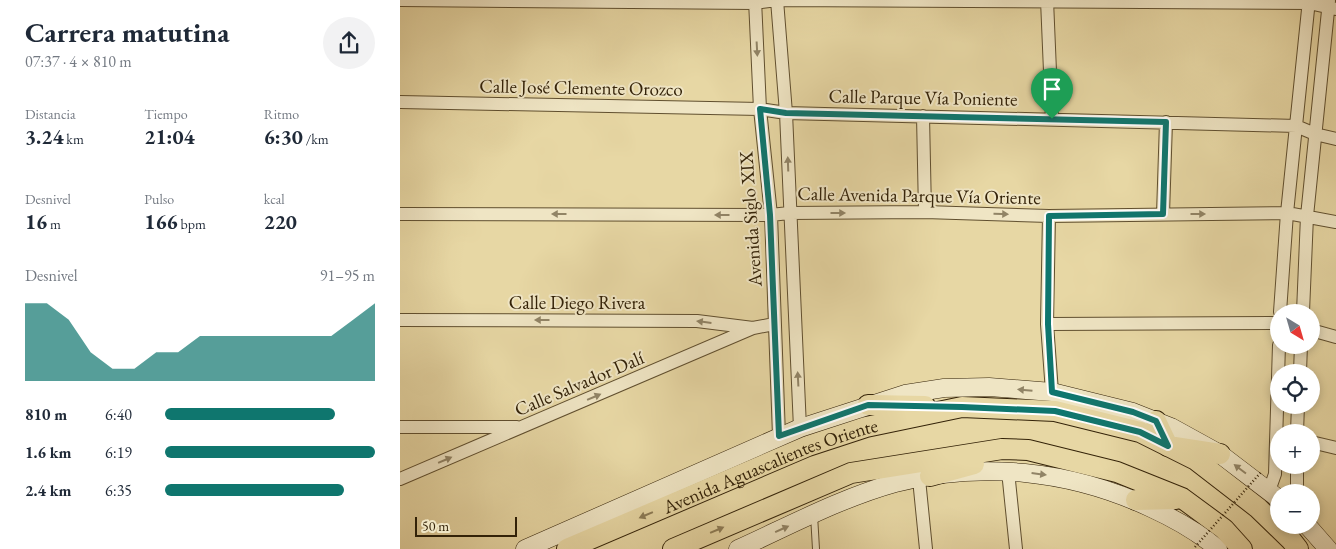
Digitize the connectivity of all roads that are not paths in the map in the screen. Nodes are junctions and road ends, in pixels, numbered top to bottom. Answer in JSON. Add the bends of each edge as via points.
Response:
{"nodes":[{"id":1,"x":400,"y":0,"type":"edge"},
{"id":2,"x":777,"y":0,"type":"edge"},
{"id":3,"x":1047,"y":0,"type":"edge"},
{"id":4,"x":755,"y":2,"type":"edge"},
{"id":5,"x":1309,"y":2,"type":"edge"},
{"id":6,"x":1331,"y":6,"type":"edge"},
{"id":7,"x":400,"y":102,"type":"edge"},
{"id":8,"x":760,"y":109,"type":"junction"},
{"id":9,"x":786,"y":113,"type":"junction"},
{"id":10,"x":923,"y":116,"type":"junction"},
{"id":11,"x":1052,"y":119,"type":"junction"},
{"id":12,"x":1166,"y":122,"type":"junction"},
{"id":13,"x":1296,"y":126,"type":"junction"},
{"id":14,"x":1315,"y":134,"type":"junction"},
{"id":15,"x":1336,"y":139,"type":"edge"},
{"id":16,"x":925,"y":212,"type":"junction"},
{"id":17,"x":789,"y":213,"type":"junction"},
{"id":18,"x":1287,"y":213,"type":"junction"},
{"id":19,"x":400,"y":214,"type":"edge"},
{"id":20,"x":1163,"y":214,"type":"junction"},
{"id":21,"x":770,"y":215,"type":"junction"},
{"id":22,"x":1049,"y":216,"type":"junction"},
{"id":23,"x":1307,"y":216,"type":"junction"},
{"id":24,"x":1336,"y":222,"type":"edge"},
{"id":25,"x":1281,"y":304,"type":"edge"},
{"id":26,"x":1303,"y":304,"type":"edge"},
{"id":27,"x":400,"y":320,"type":"edge"},
{"id":28,"x":1270,"y":323,"type":"edge"},
{"id":29,"x":774,"y":324,"type":"junction"},
{"id":30,"x":1048,"y":324,"type":"junction"},
{"id":31,"x":752,"y":328,"type":"junction"},
{"id":32,"x":1320,"y":333,"type":"edge"},
{"id":33,"x":1336,"y":337,"type":"edge"},
{"id":34,"x":1279,"y":354,"type":"edge"},
{"id":35,"x":1052,"y":392,"type":"junction"},
{"id":36,"x":868,"y":405,"type":"junction"},
{"id":37,"x":962,"y":407,"type":"junction"},
{"id":38,"x":1156,"y":421,"type":"junction"},
{"id":39,"x":400,"y":427,"type":"edge"},
{"id":40,"x":523,"y":428,"type":"junction"},
{"id":41,"x":800,"y":428,"type":"junction"},
{"id":42,"x":779,"y":436,"type":"junction"},
{"id":43,"x":1320,"y":444,"type":"edge"},
{"id":44,"x":1168,"y":446,"type":"junction"},
{"id":45,"x":1336,"y":448,"type":"edge"},
{"id":46,"x":1028,"y":450,"type":"junction"},
{"id":47,"x":1220,"y":454,"type":"junction"},
{"id":48,"x":1008,"y":471,"type":"junction"},
{"id":49,"x":925,"y":478,"type":"junction"},
{"id":50,"x":400,"y":479,"type":"edge"},
{"id":51,"x":1275,"y":484,"type":"edge"},
{"id":52,"x":1270,"y":492,"type":"edge"},
{"id":53,"x":1182,"y":498,"type":"junction"},
{"id":54,"x":1136,"y":500,"type":"junction"},
{"id":55,"x":814,"y":514,"type":"junction"},
{"id":56,"x":1315,"y":534,"type":"edge"},
{"id":57,"x":525,"y":549,"type":"edge"},
{"id":58,"x":567,"y":549,"type":"edge"},
{"id":59,"x":673,"y":549,"type":"edge"},
{"id":60,"x":738,"y":549,"type":"edge"},
{"id":61,"x":816,"y":549,"type":"edge"},
{"id":62,"x":926,"y":549,"type":"edge"},
{"id":63,"x":1016,"y":549,"type":"edge"},
{"id":64,"x":1218,"y":549,"type":"edge"},
{"id":65,"x":1242,"y":549,"type":"edge"},
{"id":66,"x":1298,"y":549,"type":"edge"},
{"id":67,"x":1328,"y":549,"type":"edge"}],
"edges":[{"from":1,"to":4,"type":"street"},
{"from":2,"to":3,"type":"street"},
{"from":2,"to":4,"type":"street"},
{"from":2,"to":9,"type":"street","name":"Avenida Siglo XIX"},
{"from":3,"to":5,"type":"street"},
{"from":3,"to":11,"type":"street"},
{"from":4,"to":8,"type":"street","name":"Avenida Siglo XIX","one_way":true},
{"from":5,"to":6,"type":"street"},
{"from":5,"to":13,"type":"street"},
{"from":6,"to":14,"type":"street"},
{"from":7,"to":8,"type":"street","name":"Calle José Clemente Orozco"},
{"from":8,"to":9,"type":"street","name":"Calle Parque Vía Poniente"},
{"from":8,"to":21,"type":"street","name":"Avenida Siglo XIX"},
{"from":9,"to":10,"type":"street","name":"Calle Parque Vía Poniente"},
{"from":17,"to":9,"type":"street","name":"Avenida Siglo XIX","one_way":true},
{"from":10,"to":11,"type":"street","name":"Calle Parque Vía Poniente"},
{"from":10,"to":16,"type":"street"},
{"from":11,"to":12,"type":"street","name":"Calle Parque Vía Poniente"},
{"from":12,"to":13,"type":"street","name":"Calle Parque Vía Poniente"},
{"from":12,"to":20,"type":"street"},
{"from":13,"to":14,"type":"street"},
{"from":13,"to":18,"type":"street"},
{"from":14,"to":15,"type":"street"},
{"from":14,"to":23,"type":"street"},
{"from":17,"to":16,"type":"street","name":"Calle Avenida Parque Vía Oriente","one_way":true},
{"from":16,"to":22,"type":"street","name":"Calle Avenida Parque Vía Oriente","one_way":true},
{"from":17,"to":21,"type":"street","name":"Calle Avenida Parque Vía Oriente"},
{"from":41,"to":17,"type":"street","name":"Avenida Siglo XIX","one_way":true},
{"from":20,"to":18,"type":"street","name":"Calle Avenida Parque Vía Oriente","one_way":true},
{"from":18,"to":23,"type":"street","name":"Calle Avenida Parque Vía Oriente"},
{"from":18,"to":25,"type":"street"},
{"from":21,"to":19,"type":"street","name":"Calle Avenida Parque Vía Oriente","one_way":true},
{"from":20,"to":22,"type":"street","name":"Calle Avenida Parque Vía Oriente"},
{"from":21,"to":29,"type":"street","name":"Avenida Siglo XIX"},
{"from":22,"to":30,"type":"street"},
{"from":23,"to":24,"type":"street","name":"Calle Avenida Parque Vía Oriente"},
{"from":23,"to":26,"type":"street"},
{"from":31,"to":27,"type":"street","name":"Calle Diego Rivera","one_way":true,"via":[[697,320]]},
{"from":28,"to":30,"type":"street"},
{"from":29,"to":31,"type":"street","name":"Calle Salvador Dalí"},
{"from":29,"to":42,"type":"street","name":"Avenida Siglo XIX"},
{"from":30,"to":35,"type":"street"},
{"from":40,"to":31,"type":"street","name":"Calle Salvador Dalí","one_way":true},
{"from":32,"to":33,"type":"street"},
{"from":34,"to":51,"type":"street"},
{"from":35,"to":36,"type":"street","name":"Avenida Aguascalientes Oriente","one_way":true,"via":[[989,386],[944,388],[905,394]]},
{"from":35,"to":38,"type":"street","name":"Avenida Aguascalientes Oriente"},
{"from":36,"to":37,"type":"main road"},
{"from":36,"to":41,"type":"street","name":"Avenida Aguascalientes Oriente"},
{"from":37,"to":44,"type":"main road","name":"Avenida Aguascalientes Oriente","via":[[1055,411],[1140,432]]},
{"from":37,"to":58,"type":"main road","name":"Avenida Aguascalientes Oriente","one_way":true,"via":[[866,427],[808,446]]},
{"from":38,"to":44,"type":"main road"},
{"from":38,"to":47,"type":"street","name":"Avenida Aguascalientes Oriente"},
{"from":39,"to":40,"type":"street"},
{"from":50,"to":40,"type":"street","name":"Calle Salvador Dalí","one_way":true},
{"from":41,"to":42,"type":"street","name":"Avenida Aguascalientes Oriente"},
{"from":42,"to":57,"type":"street","name":"Avenida Aguascalientes Oriente"},
{"from":43,"to":45,"type":"street"},
{"from":44,"to":47,"type":"main road"},
{"from":44,"to":66,"type":"main road","name":"Avenida Aguascalientes Oriente","via":[[1196,460],[1258,508]]},
{"from":46,"to":49,"type":"main road"},
{"from":46,"to":53,"type":"main road","name":"Avenida Aguascalientes Oriente","via":[[1117,472]]},
{"from":59,"to":46,"type":"main road","name":"Avenida Aguascalientes Oriente","one_way":true,"via":[[851,472],[1002,449]]},
{"from":52,"to":47,"type":"street","name":"Avenida Aguascalientes Oriente","one_way":true},
{"from":48,"to":49,"type":"street"},
{"from":48,"to":54,"type":"street","one_way":true,"via":[[1066,478]]},
{"from":48,"to":63,"type":"street"},
{"from":49,"to":55,"type":"street","via":[[895,483]]},
{"from":49,"to":62,"type":"street"},
{"from":53,"to":54,"type":"main road"},
{"from":53,"to":65,"type":"main road","name":"Avenida Aguascalientes Oriente","via":[[1224,530]]},
{"from":54,"to":64,"type":"street","via":[[1177,520]]},
{"from":60,"to":55,"type":"street","one_way":true},
{"from":55,"to":61,"type":"lane"},
{"from":56,"to":67,"type":"street"}]}
